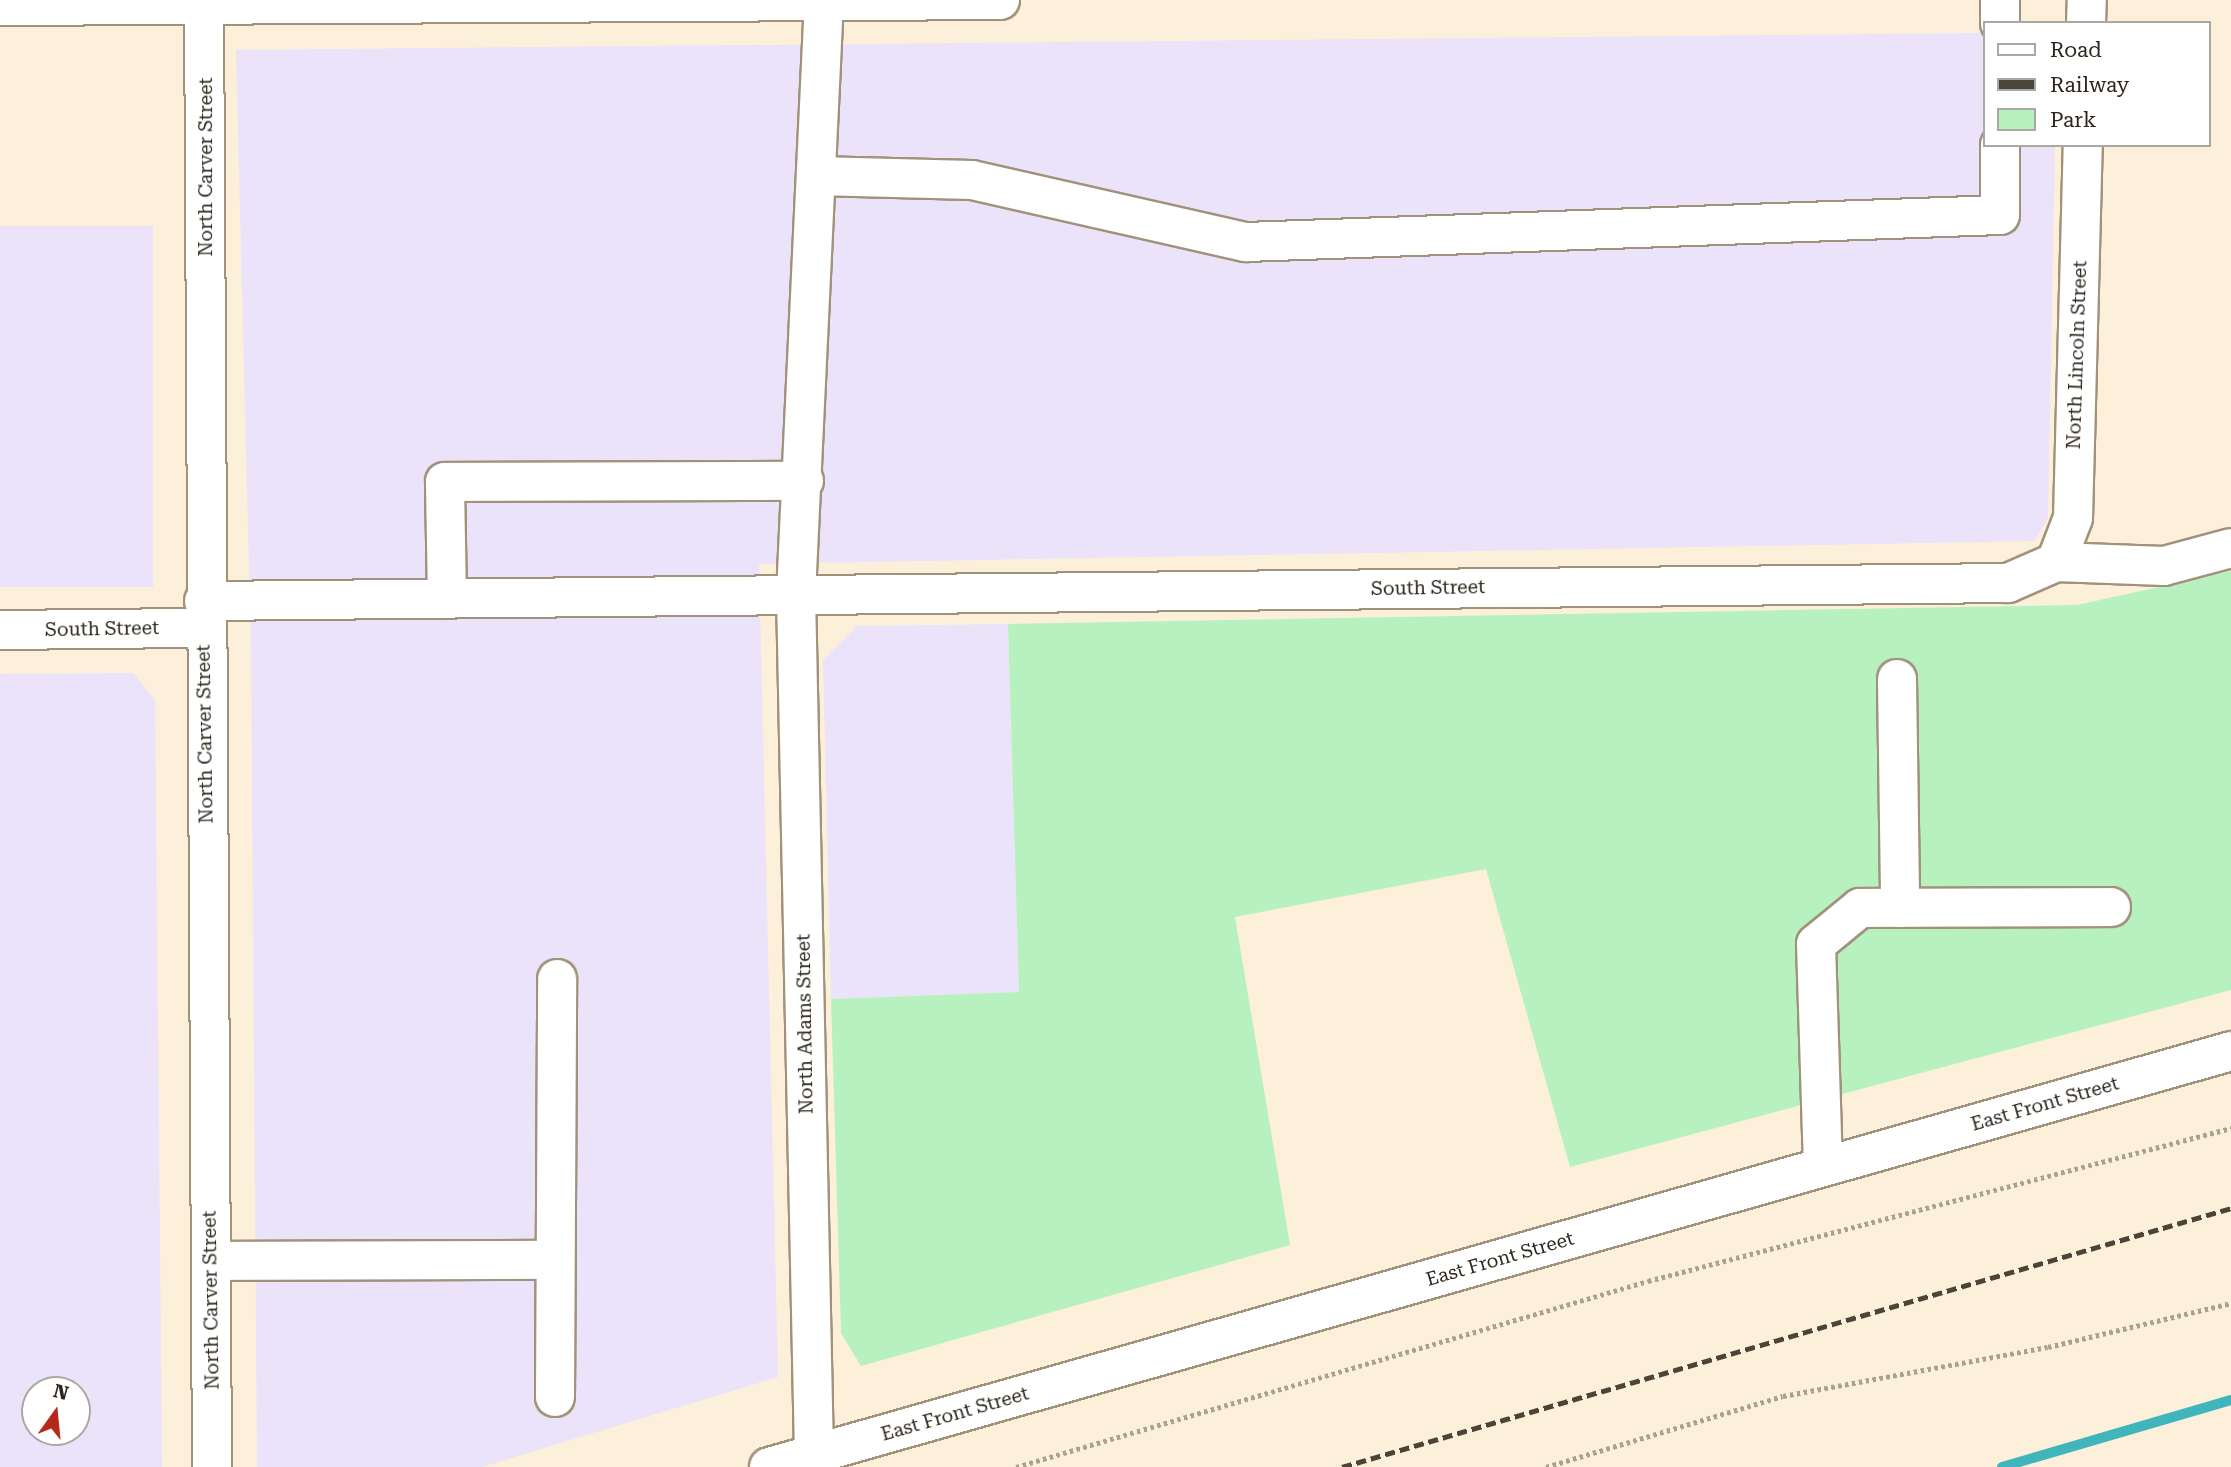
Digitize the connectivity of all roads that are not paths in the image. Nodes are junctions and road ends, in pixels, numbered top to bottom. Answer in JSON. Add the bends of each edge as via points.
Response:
{"nodes":[{"id":1,"x":1000,"y":0,"type":"edge"},
{"id":2,"x":2000,"y":0,"type":"edge"},
{"id":3,"x":2087,"y":0,"type":"edge"},
{"id":4,"x":824,"y":1,"type":"edge"},
{"id":5,"x":204,"y":3,"type":"edge"},
{"id":6,"x":0,"y":6,"type":"edge"},
{"id":7,"x":2000,"y":21,"type":"edge"},
{"id":8,"x":2086,"y":21,"type":"edge"},
{"id":9,"x":2000,"y":147,"type":"edge"},
{"id":10,"x":2083,"y":147,"type":"edge"},
{"id":11,"x":816,"y":176,"type":"junction"},
{"id":12,"x":803,"y":481,"type":"junction"},
{"id":13,"x":2231,"y":548,"type":"edge"},
{"id":14,"x":2056,"y":562,"type":"junction"},
{"id":15,"x":796,"y":594,"type":"junction"},
{"id":16,"x":447,"y":599,"type":"junction"},
{"id":17,"x":204,"y":614,"type":"junction"},
{"id":18,"x":0,"y":630,"type":"edge"},
{"id":19,"x":1897,"y":679,"type":"dead end"},
{"id":20,"x":2112,"y":907,"type":"dead end"},
{"id":21,"x":1900,"y":908,"type":"junction"},
{"id":22,"x":557,"y":979,"type":"dead end"},
{"id":23,"x":2231,"y":1051,"type":"edge"},
{"id":24,"x":1824,"y":1167,"type":"junction"},
{"id":25,"x":554,"y":1260,"type":"junction"},
{"id":26,"x":211,"y":1261,"type":"junction"},
{"id":27,"x":555,"y":1397,"type":"dead end"},
{"id":28,"x":814,"y":1454,"type":"junction"},
{"id":29,"x":212,"y":1467,"type":"edge"},
{"id":30,"x":769,"y":1467,"type":"edge"}],
"edges":[{"from":1,"to":4,"type":"street"},
{"from":2,"to":7,"type":"street"},
{"from":3,"to":8,"type":"street"},
{"from":4,"to":5,"type":"street"},
{"from":4,"to":11,"type":"street","name":"North Adams Street"},
{"from":5,"to":6,"type":"street"},
{"from":5,"to":17,"type":"street","name":"North Carver Street"},
{"from":9,"to":11,"type":"street","via":[[2000,215],[1246,242],[972,180]]},
{"from":10,"to":14,"type":"street","name":"North Lincoln Street","via":[[2073,518]]},
{"from":11,"to":12,"type":"street","name":"North Adams Street"},
{"from":12,"to":15,"type":"street","name":"North Adams Street"},
{"from":12,"to":16,"type":"street","via":[[444,482]]},
{"from":13,"to":14,"type":"street","via":[[2164,566]]},
{"from":14,"to":15,"type":"street","name":"South Street","via":[[2008,583]]},
{"from":15,"to":16,"type":"street","name":"South Street"},
{"from":15,"to":28,"type":"street","name":"North Adams Street"},
{"from":16,"to":17,"type":"street","name":"South Street"},
{"from":17,"to":18,"type":"street","name":"South Street"},
{"from":17,"to":26,"type":"street","name":"North Carver Street"},
{"from":19,"to":21,"type":"street"},
{"from":20,"to":21,"type":"street"},
{"from":21,"to":24,"type":"street","via":[[1860,908],[1816,944]]},
{"from":22,"to":25,"type":"street"},
{"from":23,"to":24,"type":"street","name":"East Front Street"},
{"from":24,"to":28,"type":"street","name":"East Front Street"},
{"from":25,"to":26,"type":"street"},
{"from":25,"to":27,"type":"street"},
{"from":26,"to":29,"type":"street","name":"North Carver Street"},
{"from":28,"to":30,"type":"street","name":"East Front Street"}]}
